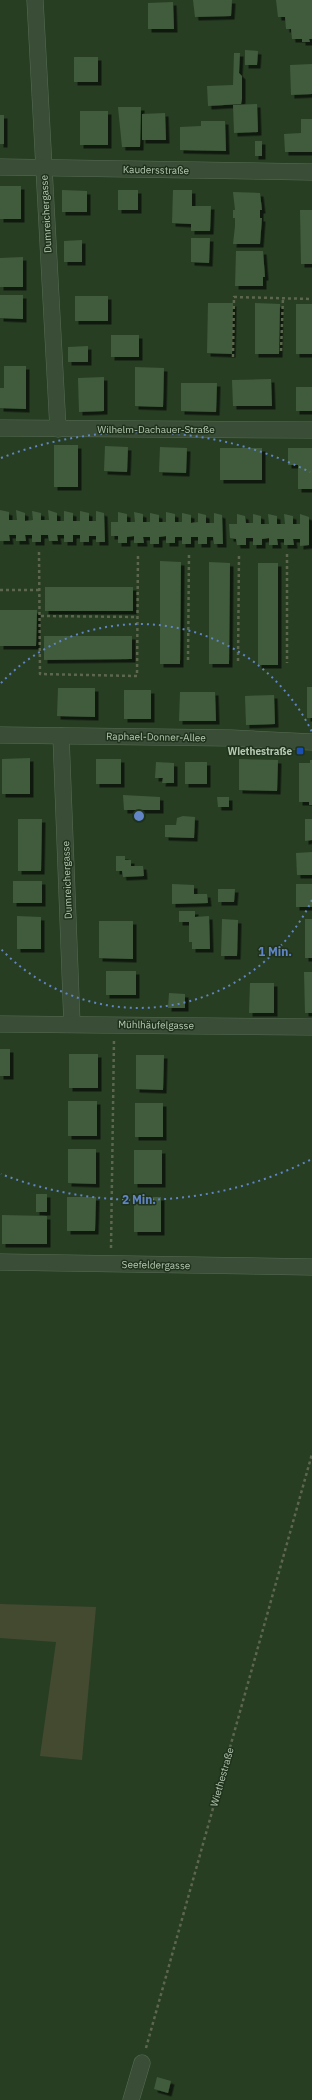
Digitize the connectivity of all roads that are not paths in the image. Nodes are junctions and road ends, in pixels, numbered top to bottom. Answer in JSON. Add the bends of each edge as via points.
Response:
{"nodes":[{"id":1,"x":35,"y":0,"type":"edge"},
{"id":2,"x":0,"y":167,"type":"edge"},
{"id":3,"x":43,"y":168,"type":"junction"},
{"id":4,"x":312,"y":172,"type":"edge"},
{"id":5,"x":0,"y":428,"type":"edge"},
{"id":6,"x":58,"y":429,"type":"junction"},
{"id":7,"x":312,"y":430,"type":"edge"},
{"id":8,"x":0,"y":735,"type":"edge"},
{"id":9,"x":61,"y":736,"type":"junction"},
{"id":10,"x":312,"y":742,"type":"edge"},
{"id":11,"x":0,"y":1024,"type":"edge"},
{"id":12,"x":72,"y":1024,"type":"junction"},
{"id":13,"x":312,"y":1027,"type":"edge"},
{"id":14,"x":0,"y":1262,"type":"edge"},
{"id":15,"x":312,"y":1267,"type":"edge"},
{"id":16,"x":142,"y":2063,"type":"road end"},
{"id":17,"x":131,"y":2100,"type":"edge"}],
"edges":[{"from":1,"to":3,"type":"street","name":"Dumreichergasse"},
{"from":2,"to":3,"type":"street","name":"Kaudersstraße"},
{"from":3,"to":4,"type":"street","name":"Kaudersstraße"},
{"from":3,"to":6,"type":"street","name":"Dumreichergasse"},
{"from":5,"to":6,"type":"street","name":"Wilhelm-Dachauer-Straße"},
{"from":6,"to":7,"type":"street","name":"Wilhelm-Dachauer-Straße"},
{"from":8,"to":9,"type":"street","name":"Raphael-Donner-Allee"},
{"from":9,"to":10,"type":"street","name":"Raphael-Donner-Allee","via":[[231,738]]},
{"from":9,"to":12,"type":"street","name":"Dumreichergasse"},
{"from":11,"to":12,"type":"street","name":"Mühlhäufelgasse"},
{"from":12,"to":13,"type":"street","name":"Mühlhäufelgasse"},
{"from":14,"to":15,"type":"street","name":"Seefeldergasse"},
{"from":16,"to":17,"type":"street"}]}
